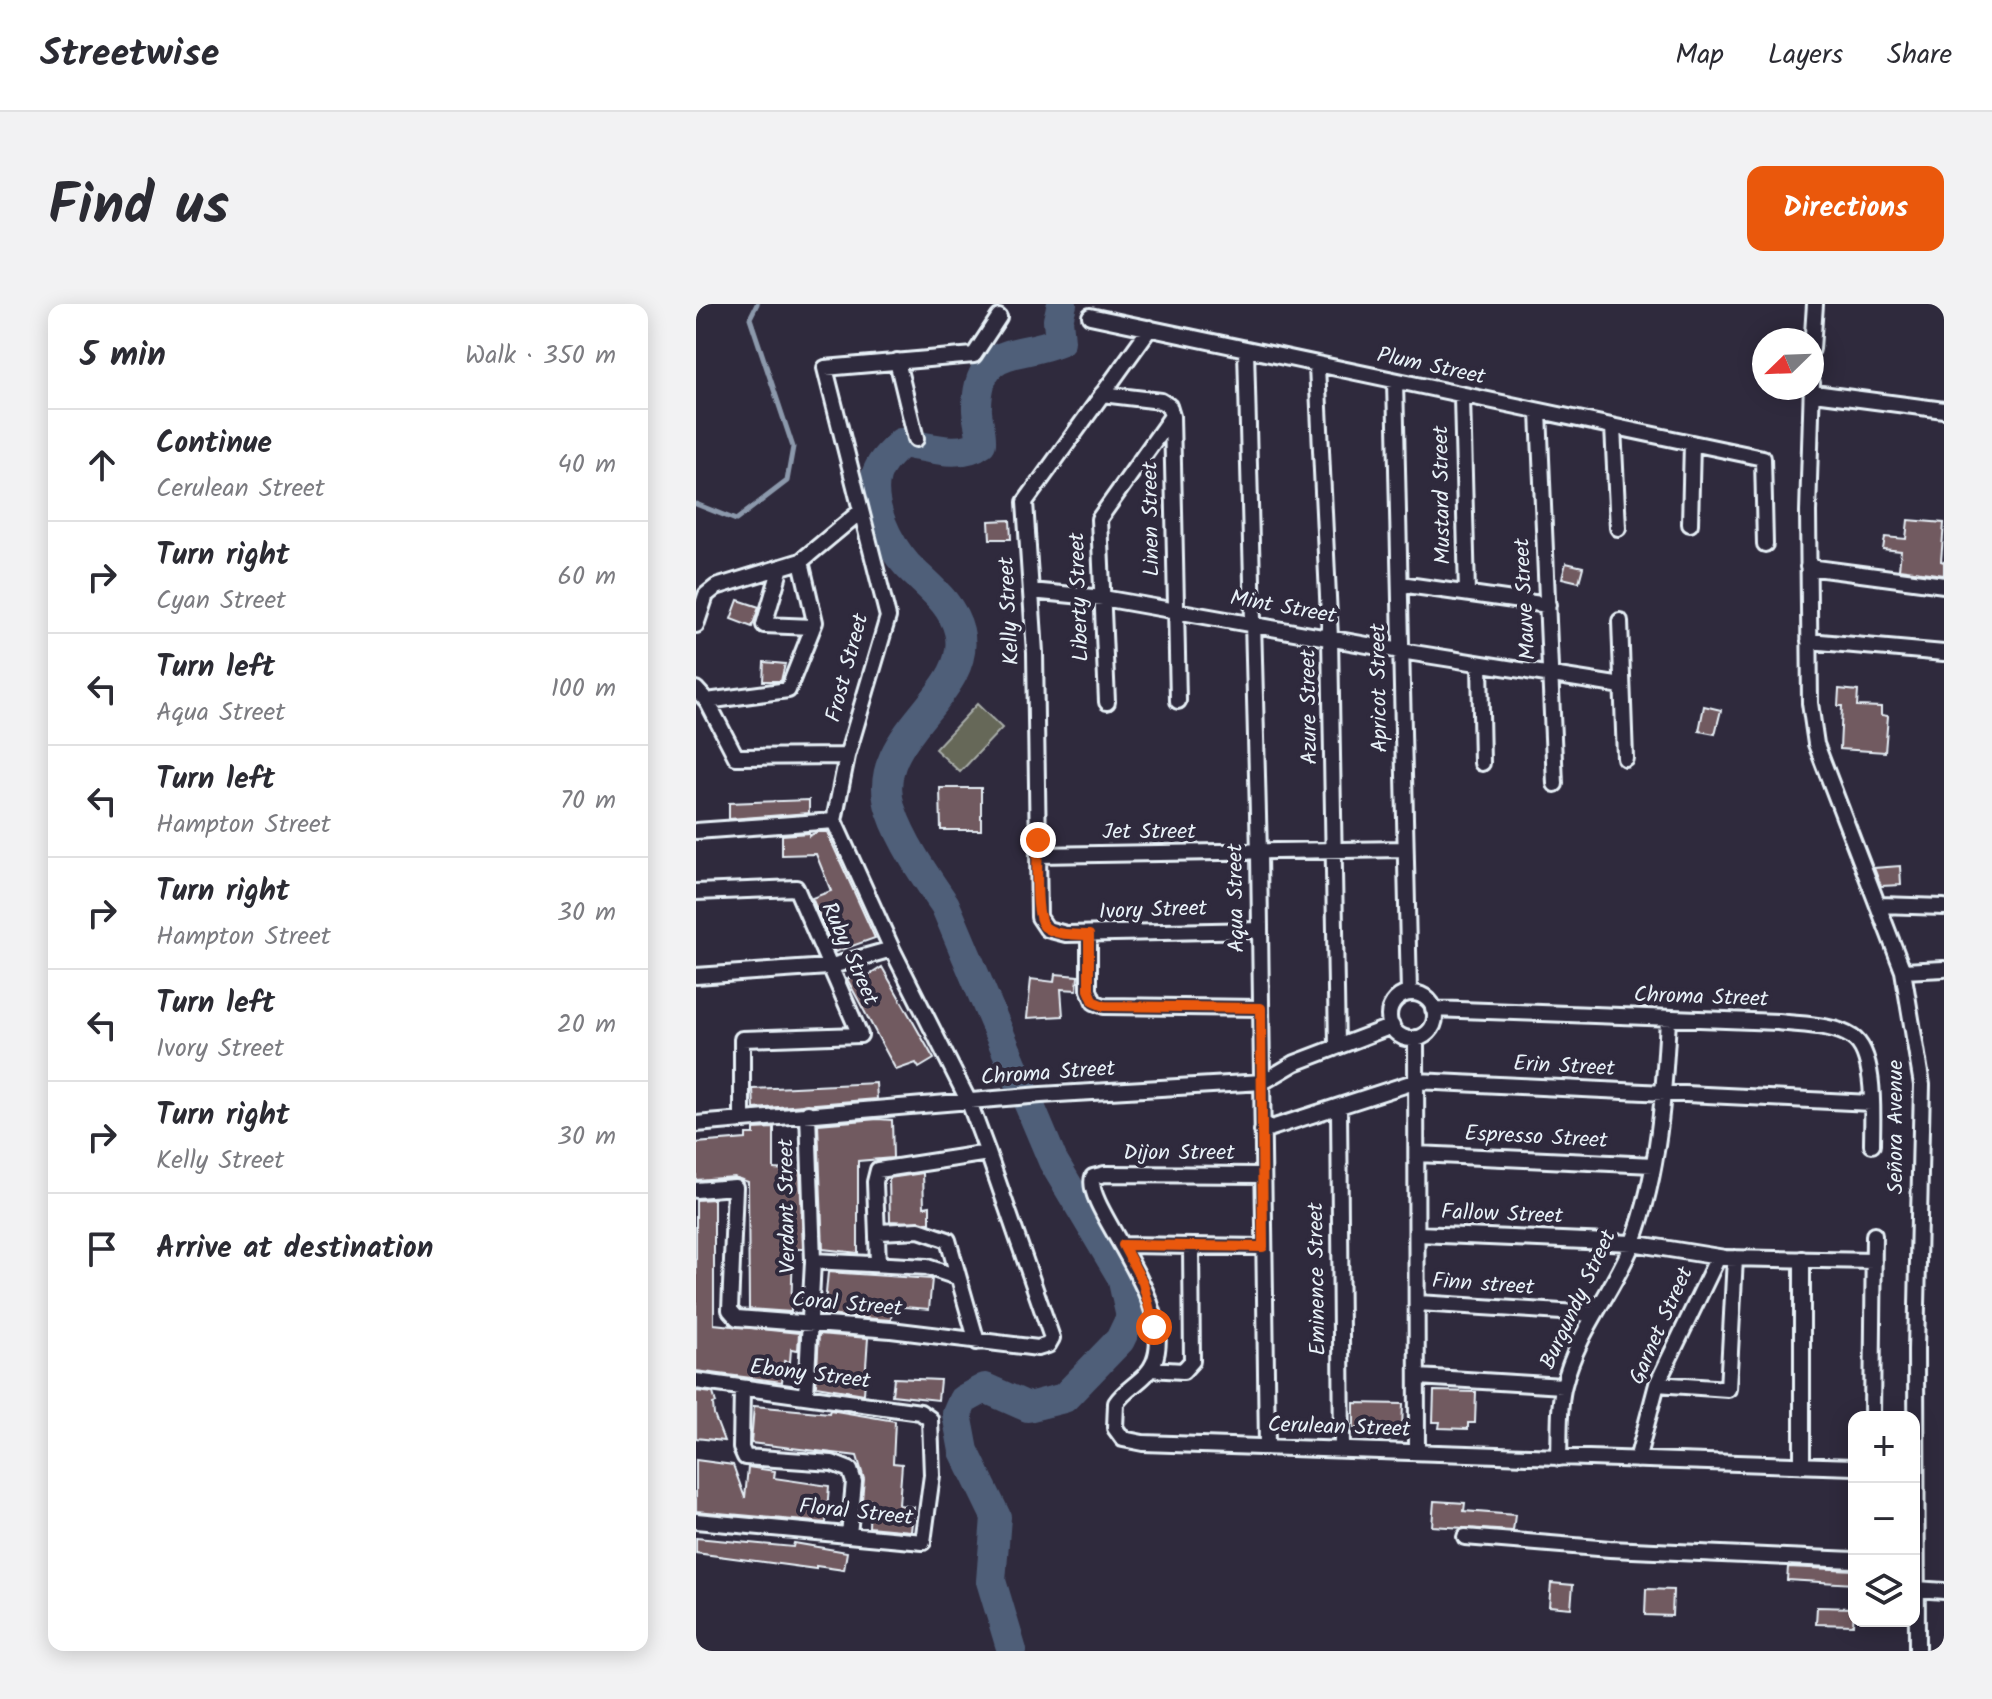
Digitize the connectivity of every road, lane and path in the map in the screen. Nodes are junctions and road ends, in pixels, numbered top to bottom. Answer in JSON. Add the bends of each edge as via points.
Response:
{"nodes":[{"id":1,"x":1815,"y":304,"type":"edge"},
{"id":2,"x":1090,"y":316,"type":"dead end"},
{"id":3,"x":999,"y":317,"type":"dead end"},
{"id":4,"x":1150,"y":328,"type":"junction"},
{"id":5,"x":1813,"y":328,"type":"edge"},
{"id":6,"x":1246,"y":349,"type":"junction"},
{"id":7,"x":897,"y":361,"type":"junction"},
{"id":8,"x":1317,"y":366,"type":"junction"},
{"id":9,"x":1395,"y":381,"type":"junction"},
{"id":10,"x":1824,"y":389,"type":"edge"},
{"id":11,"x":1102,"y":394,"type":"junction"},
{"id":12,"x":1462,"y":396,"type":"junction"},
{"id":13,"x":1813,"y":400,"type":"edge"},
{"id":14,"x":1944,"y":410,"type":"edge"},
{"id":15,"x":1539,"y":412,"type":"junction"},
{"id":16,"x":1172,"y":416,"type":"junction"},
{"id":17,"x":1613,"y":427,"type":"junction"},
{"id":18,"x":916,"y":439,"type":"dead end"},
{"id":19,"x":1692,"y":443,"type":"junction"},
{"id":20,"x":861,"y":511,"type":"junction"},
{"id":21,"x":1690,"y":524,"type":"dead end"},
{"id":22,"x":1618,"y":528,"type":"dead end"},
{"id":23,"x":1765,"y":544,"type":"dead end"},
{"id":24,"x":801,"y":561,"type":"junction"},
{"id":25,"x":781,"y":567,"type":"junction"},
{"id":26,"x":1808,"y":567,"type":"junction"},
{"id":27,"x":1400,"y":584,"type":"junction"},
{"id":28,"x":1944,"y":585,"type":"edge"},
{"id":29,"x":1031,"y":591,"type":"junction"},
{"id":30,"x":1467,"y":593,"type":"junction"},
{"id":31,"x":1103,"y":598,"type":"junction"},
{"id":32,"x":1548,"y":605,"type":"junction"},
{"id":33,"x":1176,"y":612,"type":"junction"},
{"id":34,"x":1620,"y":621,"type":"dead end"},
{"id":35,"x":696,"y":625,"type":"edge"},
{"id":36,"x":1253,"y":625,"type":"junction"},
{"id":37,"x":813,"y":627,"type":"junction"},
{"id":38,"x":1330,"y":638,"type":"junction"},
{"id":39,"x":1809,"y":641,"type":"junction"},
{"id":40,"x":1401,"y":651,"type":"junction"},
{"id":41,"x":1944,"y":653,"type":"edge"},
{"id":42,"x":1480,"y":664,"type":"junction"},
{"id":43,"x":1551,"y":675,"type":"junction"},
{"id":44,"x":1622,"y":686,"type":"junction"},
{"id":45,"x":696,"y":689,"type":"edge"},
{"id":46,"x":707,"y":701,"type":"junction"},
{"id":47,"x":1178,"y":701,"type":"dead end"},
{"id":48,"x":1107,"y":702,"type":"dead end"},
{"id":49,"x":847,"y":756,"type":"junction"},
{"id":50,"x":1625,"y":758,"type":"dead end"},
{"id":51,"x":1482,"y":763,"type":"dead end"},
{"id":52,"x":1555,"y":784,"type":"dead end"},
{"id":53,"x":834,"y":821,"type":"junction"},
{"id":54,"x":696,"y":831,"type":"edge"},
{"id":55,"x":1405,"y":849,"type":"junction"},
{"id":56,"x":1335,"y":852,"type":"junction"},
{"id":57,"x":1259,"y":853,"type":"junction"},
{"id":58,"x":1038,"y":855,"type":"junction"},
{"id":59,"x":696,"y":892,"type":"edge"},
{"id":60,"x":1880,"y":905,"type":"junction"},
{"id":61,"x":1944,"y":907,"type":"edge"},
{"id":62,"x":1047,"y":929,"type":"joint"},
{"id":63,"x":1260,"y":930,"type":"junction"},
{"id":64,"x":1089,"y":935,"type":"junction"},
{"id":65,"x":892,"y":949,"type":"junction"},
{"id":66,"x":828,"y":967,"type":"junction"},
{"id":67,"x":1944,"y":969,"type":"edge"},
{"id":68,"x":1903,"y":971,"type":"junction"},
{"id":69,"x":696,"y":976,"type":"edge"},
{"id":70,"x":1409,"y":993,"type":"junction"},
{"id":71,"x":1261,"y":1008,"type":"junction"},
{"id":72,"x":1433,"y":1009,"type":"junction"},
{"id":73,"x":1668,"y":1020,"type":"junction"},
{"id":74,"x":1392,"y":1026,"type":"junction"},
{"id":75,"x":1416,"y":1038,"type":"junction"},
{"id":76,"x":1337,"y":1047,"type":"junction"},
{"id":77,"x":1417,"y":1081,"type":"junction"},
{"id":78,"x":1263,"y":1082,"type":"junction"},
{"id":79,"x":1664,"y":1094,"type":"junction"},
{"id":80,"x":969,"y":1102,"type":"junction"},
{"id":81,"x":1871,"y":1103,"type":"junction"},
{"id":82,"x":1339,"y":1108,"type":"junction"},
{"id":83,"x":808,"y":1113,"type":"junction"},
{"id":84,"x":742,"y":1120,"type":"junction"},
{"id":85,"x":696,"y":1124,"type":"edge"},
{"id":86,"x":1262,"y":1131,"type":"junction"},
{"id":87,"x":1872,"y":1145,"type":"dead end"},
{"id":88,"x":988,"y":1153,"type":"junction"},
{"id":89,"x":1417,"y":1154,"type":"junction"},
{"id":90,"x":1653,"y":1165,"type":"junction"},
{"id":91,"x":1262,"y":1175,"type":"junction"},
{"id":92,"x":696,"y":1190,"type":"edge"},
{"id":93,"x":879,"y":1232,"type":"junction"},
{"id":94,"x":1418,"y":1234,"type":"junction"},
{"id":95,"x":1874,"y":1235,"type":"dead end"},
{"id":96,"x":1632,"y":1243,"type":"junction"},
{"id":97,"x":1123,"y":1245,"type":"junction"},
{"id":98,"x":1191,"y":1246,"type":"junction"},
{"id":99,"x":1263,"y":1247,"type":"junction"},
{"id":100,"x":1718,"y":1257,"type":"junction"},
{"id":101,"x":1735,"y":1258,"type":"junction"},
{"id":102,"x":1802,"y":1259,"type":"junction"},
{"id":103,"x":813,"y":1261,"type":"junction"},
{"id":104,"x":1874,"y":1261,"type":"junction"},
{"id":105,"x":878,"y":1264,"type":"junction"},
{"id":106,"x":957,"y":1277,"type":"junction"},
{"id":107,"x":1418,"y":1303,"type":"junction"},
{"id":108,"x":1593,"y":1314,"type":"junction"},
{"id":109,"x":809,"y":1324,"type":"junction"},
{"id":110,"x":977,"y":1342,"type":"junction"},
{"id":111,"x":1150,"y":1369,"type":"junction"},
{"id":112,"x":1418,"y":1377,"type":"junction"},
{"id":113,"x":696,"y":1381,"type":"edge"},
{"id":114,"x":1657,"y":1384,"type":"junction"},
{"id":115,"x":1563,"y":1386,"type":"junction"},
{"id":116,"x":742,"y":1389,"type":"junction"},
{"id":117,"x":806,"y":1395,"type":"junction"},
{"id":118,"x":1872,"y":1411,"type":"edge"},
{"id":119,"x":920,"y":1412,"type":"joint"},
{"id":120,"x":1267,"y":1447,"type":"junction"},
{"id":121,"x":1342,"y":1450,"type":"junction"},
{"id":122,"x":1417,"y":1452,"type":"junction"},
{"id":123,"x":1559,"y":1458,"type":"junction"},
{"id":124,"x":1637,"y":1460,"type":"junction"},
{"id":125,"x":1802,"y":1466,"type":"junction"},
{"id":126,"x":1848,"y":1467,"type":"edge"},
{"id":127,"x":696,"y":1521,"type":"edge"},
{"id":128,"x":849,"y":1535,"type":"junction"},
{"id":129,"x":1465,"y":1537,"type":"dead end"},
{"id":130,"x":1917,"y":1555,"type":"edge"},
{"id":131,"x":1848,"y":1560,"type":"edge"},
{"id":132,"x":1920,"y":1589,"type":"edge"},
{"id":133,"x":1944,"y":1591,"type":"edge"},
{"id":134,"x":1917,"y":1627,"type":"edge"},
{"id":135,"x":1917,"y":1651,"type":"edge"}],
"edges":[{"from":1,"to":5,"type":"street"},
{"from":2,"to":4,"type":"street","name":"Plum Street"},
{"from":3,"to":7,"type":"street","name":"Frost Street","via":[[974,355]]},
{"from":4,"to":6,"type":"street","name":"Plum Street"},
{"from":4,"to":11,"type":"street","name":"Kelly Street"},
{"from":6,"to":8,"type":"street","name":"Plum Street"},
{"from":6,"to":36,"type":"street","name":"Aqua Street"},
{"from":7,"to":18,"type":"street"},
{"from":7,"to":20,"type":"street","name":"Frost Street","via":[[825,368]]},
{"from":8,"to":9,"type":"street","name":"Plum Street"},
{"from":8,"to":38,"type":"street","name":"Azure Street"},
{"from":9,"to":12,"type":"street","name":"Plum Street"},
{"from":9,"to":27,"type":"street","name":"Apricot Street"},
{"from":10,"to":14,"type":"street"},
{"from":11,"to":16,"type":"street","via":[[1161,401]]},
{"from":11,"to":29,"type":"street","name":"Kelly Street","via":[[1025,502]]},
{"from":12,"to":15,"type":"street","name":"Plum Street"},
{"from":12,"to":30,"type":"street","name":"Mustard Street"},
{"from":13,"to":26,"type":"street","name":"Señora Avenue"},
{"from":15,"to":17,"type":"street","name":"Plum Street"},
{"from":15,"to":32,"type":"street","name":"Mauve Street"},
{"from":16,"to":31,"type":"street","name":"Liberty Street","via":[[1099,519]]},
{"from":16,"to":33,"type":"street","name":"Linen Street"},
{"from":17,"to":19,"type":"street","name":"Plum Street"},
{"from":17,"to":22,"type":"street"},
{"from":19,"to":21,"type":"street"},
{"from":19,"to":23,"type":"street","name":"Plum Street","via":[[1763,458]]},
{"from":20,"to":24,"type":"street"},
{"from":20,"to":49,"type":"street","name":"Frost Street","via":[[888,617]]},
{"from":24,"to":25,"type":"street"},
{"from":24,"to":37,"type":"street"},
{"from":25,"to":35,"type":"street","via":[[716,587],[706,595]]},
{"from":25,"to":37,"type":"street","via":[[764,625]]},
{"from":26,"to":28,"type":"street"},
{"from":26,"to":39,"type":"street","name":"Señora Avenue"},
{"from":27,"to":30,"type":"street","name":"Mustard Street"},
{"from":27,"to":40,"type":"street","name":"Apricot Street"},
{"from":29,"to":31,"type":"street","name":"Mint Street"},
{"from":29,"to":58,"type":"street","name":"Kelly Street"},
{"from":30,"to":32,"type":"street","name":"Mustard Street"},
{"from":31,"to":33,"type":"street","name":"Mint Street"},
{"from":31,"to":48,"type":"street","name":"Liberty Street"},
{"from":32,"to":43,"type":"street","name":"Mauve Street"},
{"from":33,"to":36,"type":"street","name":"Mint Street"},
{"from":33,"to":47,"type":"street","name":"Linen Street"},
{"from":34,"to":44,"type":"street"},
{"from":36,"to":38,"type":"street","name":"Mint Street"},
{"from":36,"to":57,"type":"street","name":"Aqua Street"},
{"from":37,"to":46,"type":"street","via":[[788,690]]},
{"from":38,"to":40,"type":"street","name":"Mint Street"},
{"from":38,"to":56,"type":"street","name":"Azure Street"},
{"from":39,"to":41,"type":"street"},
{"from":39,"to":60,"type":"street","name":"Señora Avenue","via":[[1810,703],[1819,757]]},
{"from":40,"to":42,"type":"street","name":"Mint Street"},
{"from":40,"to":55,"type":"street","name":"Apricot Street"},
{"from":42,"to":43,"type":"street","name":"Mint Street"},
{"from":42,"to":51,"type":"street"},
{"from":43,"to":44,"type":"street","name":"Mint Street"},
{"from":43,"to":52,"type":"street","name":"Mauve Street"},
{"from":44,"to":50,"type":"street"},
{"from":45,"to":46,"type":"street"},
{"from":46,"to":49,"type":"street","via":[[736,757]]},
{"from":49,"to":53,"type":"street","name":"Frost Street"},
{"from":53,"to":54,"type":"street"},
{"from":53,"to":65,"type":"street"},
{"from":55,"to":56,"type":"street","name":"Jet Street"},
{"from":55,"to":70,"type":"street","name":"Apricot Street"},
{"from":56,"to":57,"type":"street","name":"Jet Street"},
{"from":56,"to":76,"type":"street","name":"Azure Street"},
{"from":57,"to":58,"type":"street","name":"Jet Street"},
{"from":57,"to":63,"type":"street","name":"Aqua Street"},
{"from":58,"to":62,"type":"street","name":"Kelly Street","via":[[1039,917]]},
{"from":59,"to":66,"type":"street","name":"Ruby Street","via":[[796,888]]},
{"from":60,"to":61,"type":"street"},
{"from":60,"to":68,"type":"street","name":"Señora Avenue"},
{"from":62,"to":64,"type":"street","name":"Ivory Street"},
{"from":63,"to":64,"type":"street","name":"Ivory Street"},
{"from":63,"to":71,"type":"street","name":"Aqua Street"},
{"from":64,"to":71,"type":"street","via":[[1089,990],[1094,1002]]},
{"from":65,"to":66,"type":"street"},
{"from":65,"to":80,"type":"street"},
{"from":66,"to":69,"type":"street"},
{"from":66,"to":84,"type":"street","name":"Ruby Street","via":[[860,1035],[742,1039]]},
{"from":67,"to":68,"type":"street"},
{"from":68,"to":130,"type":"street","name":"Señora Avenue","via":[[1922,1085]]},
{"from":70,"to":72,"type":"street","via":[[1427,999]]},
{"from":70,"to":74,"type":"street","via":[[1393,1004]]},
{"from":71,"to":78,"type":"street","name":"Aqua Street"},
{"from":72,"to":73,"type":"street","name":"Chroma Street"},
{"from":72,"to":75,"type":"street","via":[[1432,1026]]},
{"from":73,"to":79,"type":"street","name":"Burgundy Street"},
{"from":73,"to":81,"type":"street","name":"Chroma Street","via":[[1778,1022],[1853,1037],[1863,1052]]},
{"from":74,"to":75,"type":"street","via":[[1402,1037]]},
{"from":74,"to":76,"type":"street","name":"Chroma Street"},
{"from":75,"to":77,"type":"street"},
{"from":76,"to":78,"type":"street","name":"Chroma Street"},
{"from":77,"to":79,"type":"street","name":"Erin Street"},
{"from":77,"to":82,"type":"street","name":"Erin Street"},
{"from":77,"to":89,"type":"street"},
{"from":78,"to":80,"type":"street","name":"Chroma Street"},
{"from":78,"to":86,"type":"street","name":"Aqua Street"},
{"from":79,"to":81,"type":"street","name":"Erin Street"},
{"from":79,"to":90,"type":"street","name":"Burgundy Street"},
{"from":80,"to":83,"type":"street","name":"Chroma Street"},
{"from":80,"to":88,"type":"street"},
{"from":81,"to":87,"type":"street"},
{"from":82,"to":86,"type":"street","name":"Erin Street"},
{"from":82,"to":121,"type":"street","name":"Eminence Street"},
{"from":83,"to":84,"type":"street","name":"Chroma Street"},
{"from":83,"to":103,"type":"street","name":"Verdant Street"},
{"from":84,"to":85,"type":"street","name":"Chroma Street"},
{"from":86,"to":91,"type":"street","name":"Aqua Street"},
{"from":88,"to":93,"type":"street","via":[[878,1170]]},
{"from":88,"to":110,"type":"street","name":"Coral Street","via":[[1052,1338],[1038,1348]]},
{"from":89,"to":90,"type":"street","name":"Espresso Street"},
{"from":89,"to":94,"type":"street"},
{"from":90,"to":96,"type":"street","name":"Burgundy Street"},
{"from":91,"to":97,"type":"street","name":"Dijon Street","via":[[1097,1175],[1091,1189]]},
{"from":91,"to":99,"type":"street","name":"Aqua Street"},
{"from":92,"to":109,"type":"street","name":"Coral Street","via":[[735,1187],[732,1315]]},
{"from":93,"to":105,"type":"street"},
{"from":93,"to":106,"type":"street","via":[[919,1230],[948,1240]]},
{"from":94,"to":96,"type":"street","name":"Fallow Street"},
{"from":94,"to":107,"type":"street"},
{"from":95,"to":104,"type":"street"},
{"from":96,"to":100,"type":"street","name":"Fallow Street"},
{"from":96,"to":108,"type":"street","name":"Burgundy Street"},
{"from":97,"to":98,"type":"street"},
{"from":97,"to":111,"type":"street","via":[[1143,1283],[1154,1327],[1156,1351]]},
{"from":98,"to":99,"type":"street"},
{"from":98,"to":111,"type":"street","via":[[1192,1361],[1183,1371]]},
{"from":99,"to":120,"type":"street","name":"Aqua Street"},
{"from":100,"to":101,"type":"street","name":"Fallow Street"},
{"from":100,"to":114,"type":"street","name":"Garnet Street"},
{"from":101,"to":102,"type":"street","name":"Fallow Street"},
{"from":101,"to":114,"type":"street","via":[[1728,1389]]},
{"from":102,"to":104,"type":"street","name":"Fallow Street"},
{"from":102,"to":125,"type":"street"},
{"from":103,"to":105,"type":"street"},
{"from":103,"to":109,"type":"street","name":"Verdant Street"},
{"from":104,"to":118,"type":"street"},
{"from":105,"to":106,"type":"street","via":[[927,1267]]},
{"from":106,"to":110,"type":"street"},
{"from":107,"to":108,"type":"street","name":"Finn street"},
{"from":107,"to":112,"type":"street"},
{"from":108,"to":115,"type":"street","name":"Burgundy Street"},
{"from":109,"to":110,"type":"street","name":"Coral Street"},
{"from":109,"to":117,"type":"street","name":"Verdant Street"},
{"from":111,"to":120,"type":"street","name":"Cerulean Street","via":[[1116,1403],[1115,1428],[1123,1439]]},
{"from":112,"to":115,"type":"street"},
{"from":112,"to":122,"type":"street"},
{"from":113,"to":116,"type":"street","name":"Ebony Street"},
{"from":114,"to":124,"type":"street","name":"Garnet Street"},
{"from":115,"to":123,"type":"street","name":"Burgundy Street"},
{"from":116,"to":117,"type":"street","name":"Ebony Street"},
{"from":116,"to":128,"type":"street","via":[[745,1457],[832,1463],[850,1470],[854,1482]]},
{"from":117,"to":119,"type":"street","name":"Ebony Street"},
{"from":119,"to":128,"type":"street","name":"Floral Street","via":[[930,1419],[926,1537],[917,1543]]},
{"from":120,"to":121,"type":"street","name":"Cerulean Street"},
{"from":121,"to":122,"type":"street","name":"Cerulean Street"},
{"from":122,"to":123,"type":"street","name":"Cerulean Street"},
{"from":123,"to":124,"type":"street","name":"Cerulean Street"},
{"from":124,"to":125,"type":"street","name":"Cerulean Street"},
{"from":125,"to":126,"type":"street","name":"Cerulean Street"},
{"from":127,"to":128,"type":"street","name":"Floral Street"},
{"from":129,"to":131,"type":"street"},
{"from":132,"to":133,"type":"street"},
{"from":134,"to":135,"type":"street","name":"Señora Avenue"}]}
